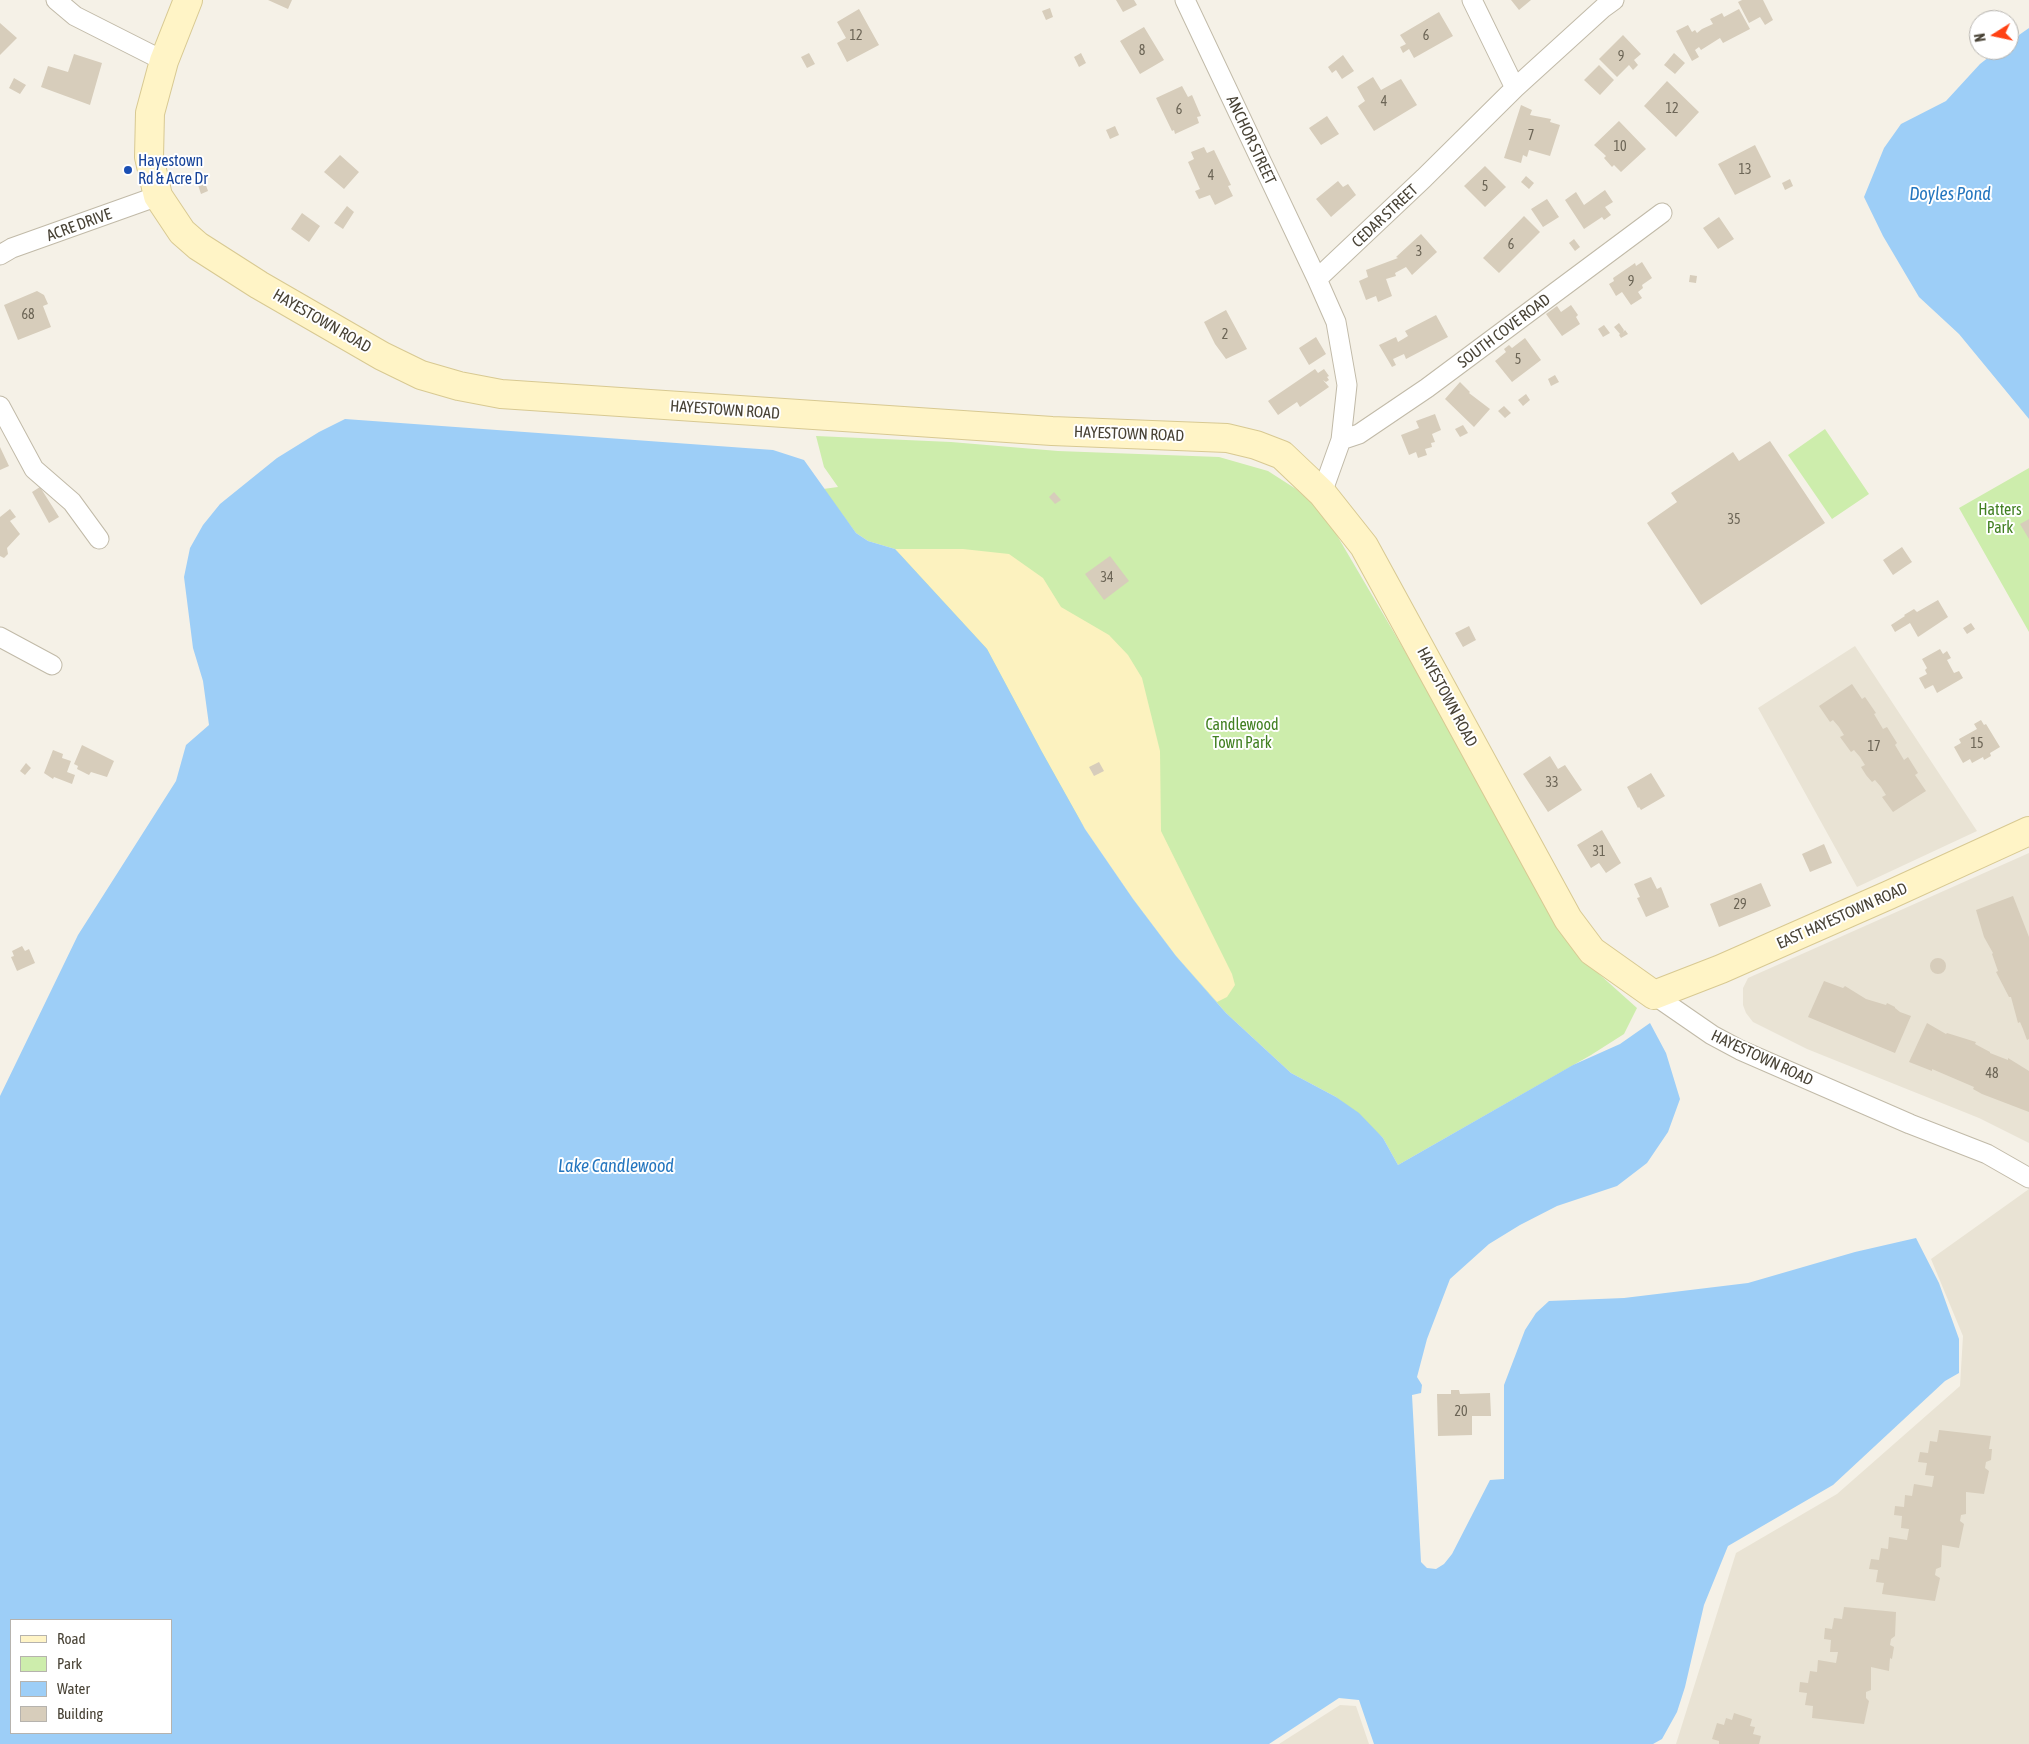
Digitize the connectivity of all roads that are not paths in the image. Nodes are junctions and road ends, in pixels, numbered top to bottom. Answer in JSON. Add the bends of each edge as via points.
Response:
{"nodes":[{"id":1,"x":56,"y":0,"type":"edge"},
{"id":2,"x":188,"y":0,"type":"edge"},
{"id":3,"x":1186,"y":0,"type":"edge"},
{"id":4,"x":1472,"y":0,"type":"edge"},
{"id":5,"x":1614,"y":0,"type":"edge"},
{"id":6,"x":164,"y":61,"type":"junction"},
{"id":7,"x":1515,"y":88,"type":"junction"},
{"id":8,"x":158,"y":196,"type":"junction"},
{"id":9,"x":1662,"y":213,"type":"dead end"},
{"id":10,"x":0,"y":255,"type":"edge"},
{"id":11,"x":1317,"y":280,"type":"junction"},
{"id":12,"x":0,"y":406,"type":"edge"},
{"id":13,"x":1341,"y":440,"type":"junction"},
{"id":14,"x":1322,"y":493,"type":"junction"},
{"id":15,"x":99,"y":539,"type":"dead end"},
{"id":16,"x":0,"y":638,"type":"edge"},
{"id":17,"x":52,"y":664,"type":"dead end"},
{"id":18,"x":2029,"y":831,"type":"edge"},
{"id":19,"x":1654,"y":996,"type":"junction"},
{"id":20,"x":2029,"y":1178,"type":"edge"}],
"edges":[{"from":1,"to":6,"type":"street","via":[[74,16]]},
{"from":2,"to":6,"type":"street","name":"HAYESTOWN ROAD"},
{"from":3,"to":11,"type":"street","name":"ANCHOR STREET"},
{"from":4,"to":7,"type":"street"},
{"from":5,"to":7,"type":"street","name":"CEDAR STREET"},
{"from":6,"to":8,"type":"street","name":"HAYESTOWN ROAD","via":[[149,129],[149,157]]},
{"from":7,"to":11,"type":"street","name":"CEDAR STREET"},
{"from":8,"to":10,"type":"street","name":"ACRE DRIVE"},
{"from":8,"to":14,"type":"street","name":"HAYESTOWN ROAD","via":[[182,232],[259,285],[382,356],[421,375],[459,386],[501,394],[686,408],[1052,431],[1227,438],[1282,456]]},
{"from":9,"to":13,"type":"street","name":"SOUTH COVE ROAD","via":[[1427,388],[1359,434]]},
{"from":11,"to":13,"type":"street","via":[[1336,322],[1347,385]]},
{"from":12,"to":15,"type":"street","via":[[34,469],[72,502]]},
{"from":13,"to":14,"type":"street"},
{"from":14,"to":19,"type":"street","name":"HAYESTOWN ROAD","via":[[1364,546],[1568,919],[1592,951]]},
{"from":16,"to":17,"type":"street"},
{"from":18,"to":19,"type":"street","name":"EAST HAYESTOWN ROAD","via":[[1889,896]]},
{"from":19,"to":20,"type":"street","name":"HAYESTOWN ROAD","via":[[1740,1050],[1987,1154]]}]}
